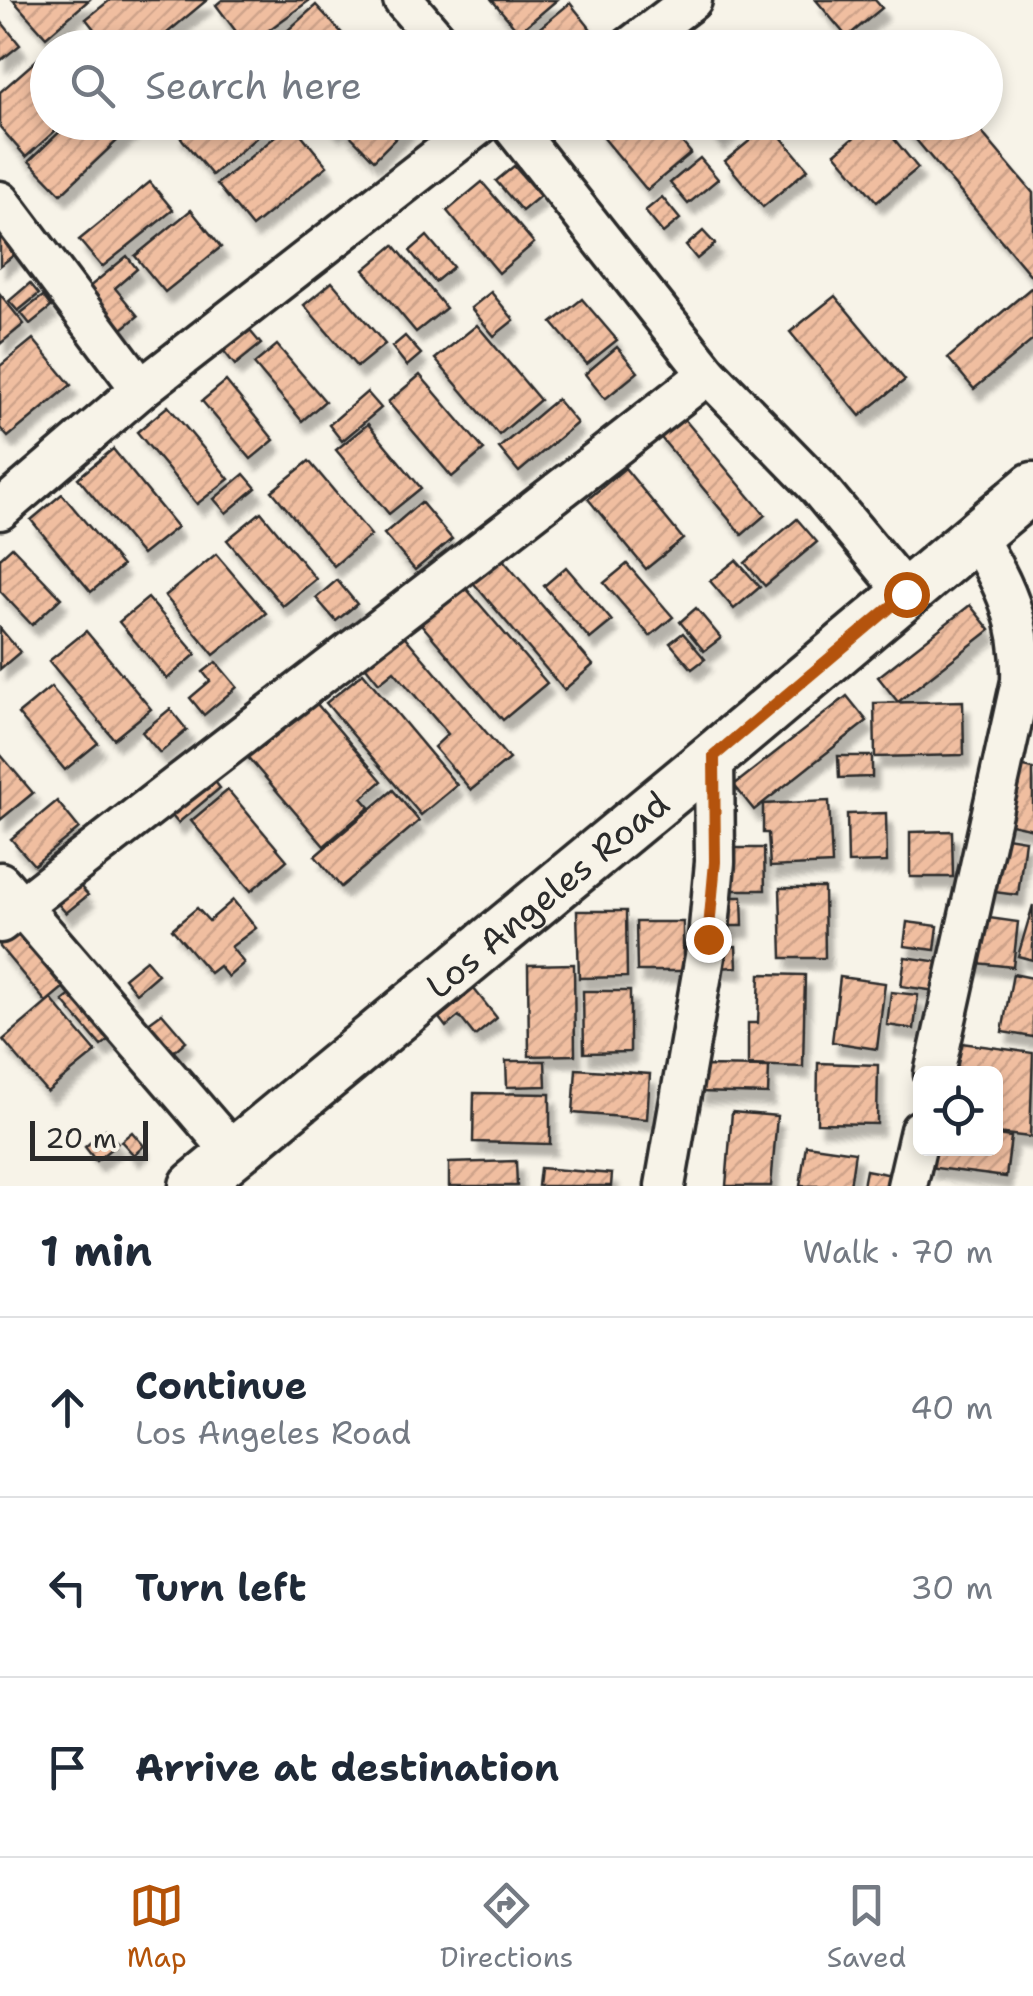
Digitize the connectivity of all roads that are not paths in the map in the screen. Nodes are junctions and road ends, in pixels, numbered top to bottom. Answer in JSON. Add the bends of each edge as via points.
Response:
{"nodes":[{"id":1,"x":403,"y":0,"type":"edge"},
{"id":2,"x":692,"y":0,"type":"edge"},
{"id":3,"x":429,"y":30,"type":"edge"},
{"id":4,"x":653,"y":30,"type":"edge"},
{"id":5,"x":489,"y":140,"type":"edge"},
{"id":6,"x":522,"y":140,"type":"edge"},
{"id":7,"x":0,"y":201,"type":"edge"},
{"id":8,"x":708,"y":374,"type":"junction"},
{"id":9,"x":141,"y":389,"type":"junction"},
{"id":10,"x":1033,"y":486,"type":"edge"},
{"id":11,"x":0,"y":510,"type":"edge"},
{"id":12,"x":975,"y":535,"type":"junction"},
{"id":13,"x":906,"y":594,"type":"junction"},
{"id":14,"x":714,"y":756,"type":"junction"},
{"id":15,"x":7,"y":903,"type":"edge"},
{"id":16,"x":936,"y":1066,"type":"edge"},
{"id":17,"x":234,"y":1154,"type":"junction"},
{"id":18,"x":914,"y":1156,"type":"edge"},
{"id":19,"x":194,"y":1186,"type":"edge"},
{"id":20,"x":665,"y":1186,"type":"edge"},
{"id":21,"x":907,"y":1186,"type":"edge"}],
"edges":[{"from":1,"to":3,"type":"street"},
{"from":2,"to":4,"type":"street"},
{"from":5,"to":9,"type":"street"},
{"from":6,"to":8,"type":"street"},
{"from":7,"to":9,"type":"street"},
{"from":8,"to":13,"type":"street","via":[[817,486]]},
{"from":8,"to":15,"type":"street","via":[[467,565]]},
{"from":9,"to":11,"type":"street"},
{"from":10,"to":12,"type":"main road","name":"Los Angeles Road"},
{"from":12,"to":13,"type":"main road","name":"Los Angeles Road"},
{"from":12,"to":16,"type":"street","via":[[1010,597],[1022,682]]},
{"from":13,"to":14,"type":"main road","name":"Los Angeles Road"},
{"from":14,"to":17,"type":"main road","name":"Los Angeles Road"},
{"from":14,"to":20,"type":"street","via":[[708,939]]},
{"from":15,"to":17,"type":"street"},
{"from":17,"to":19,"type":"main road","name":"Los Angeles Road"},
{"from":18,"to":21,"type":"street"}]}
